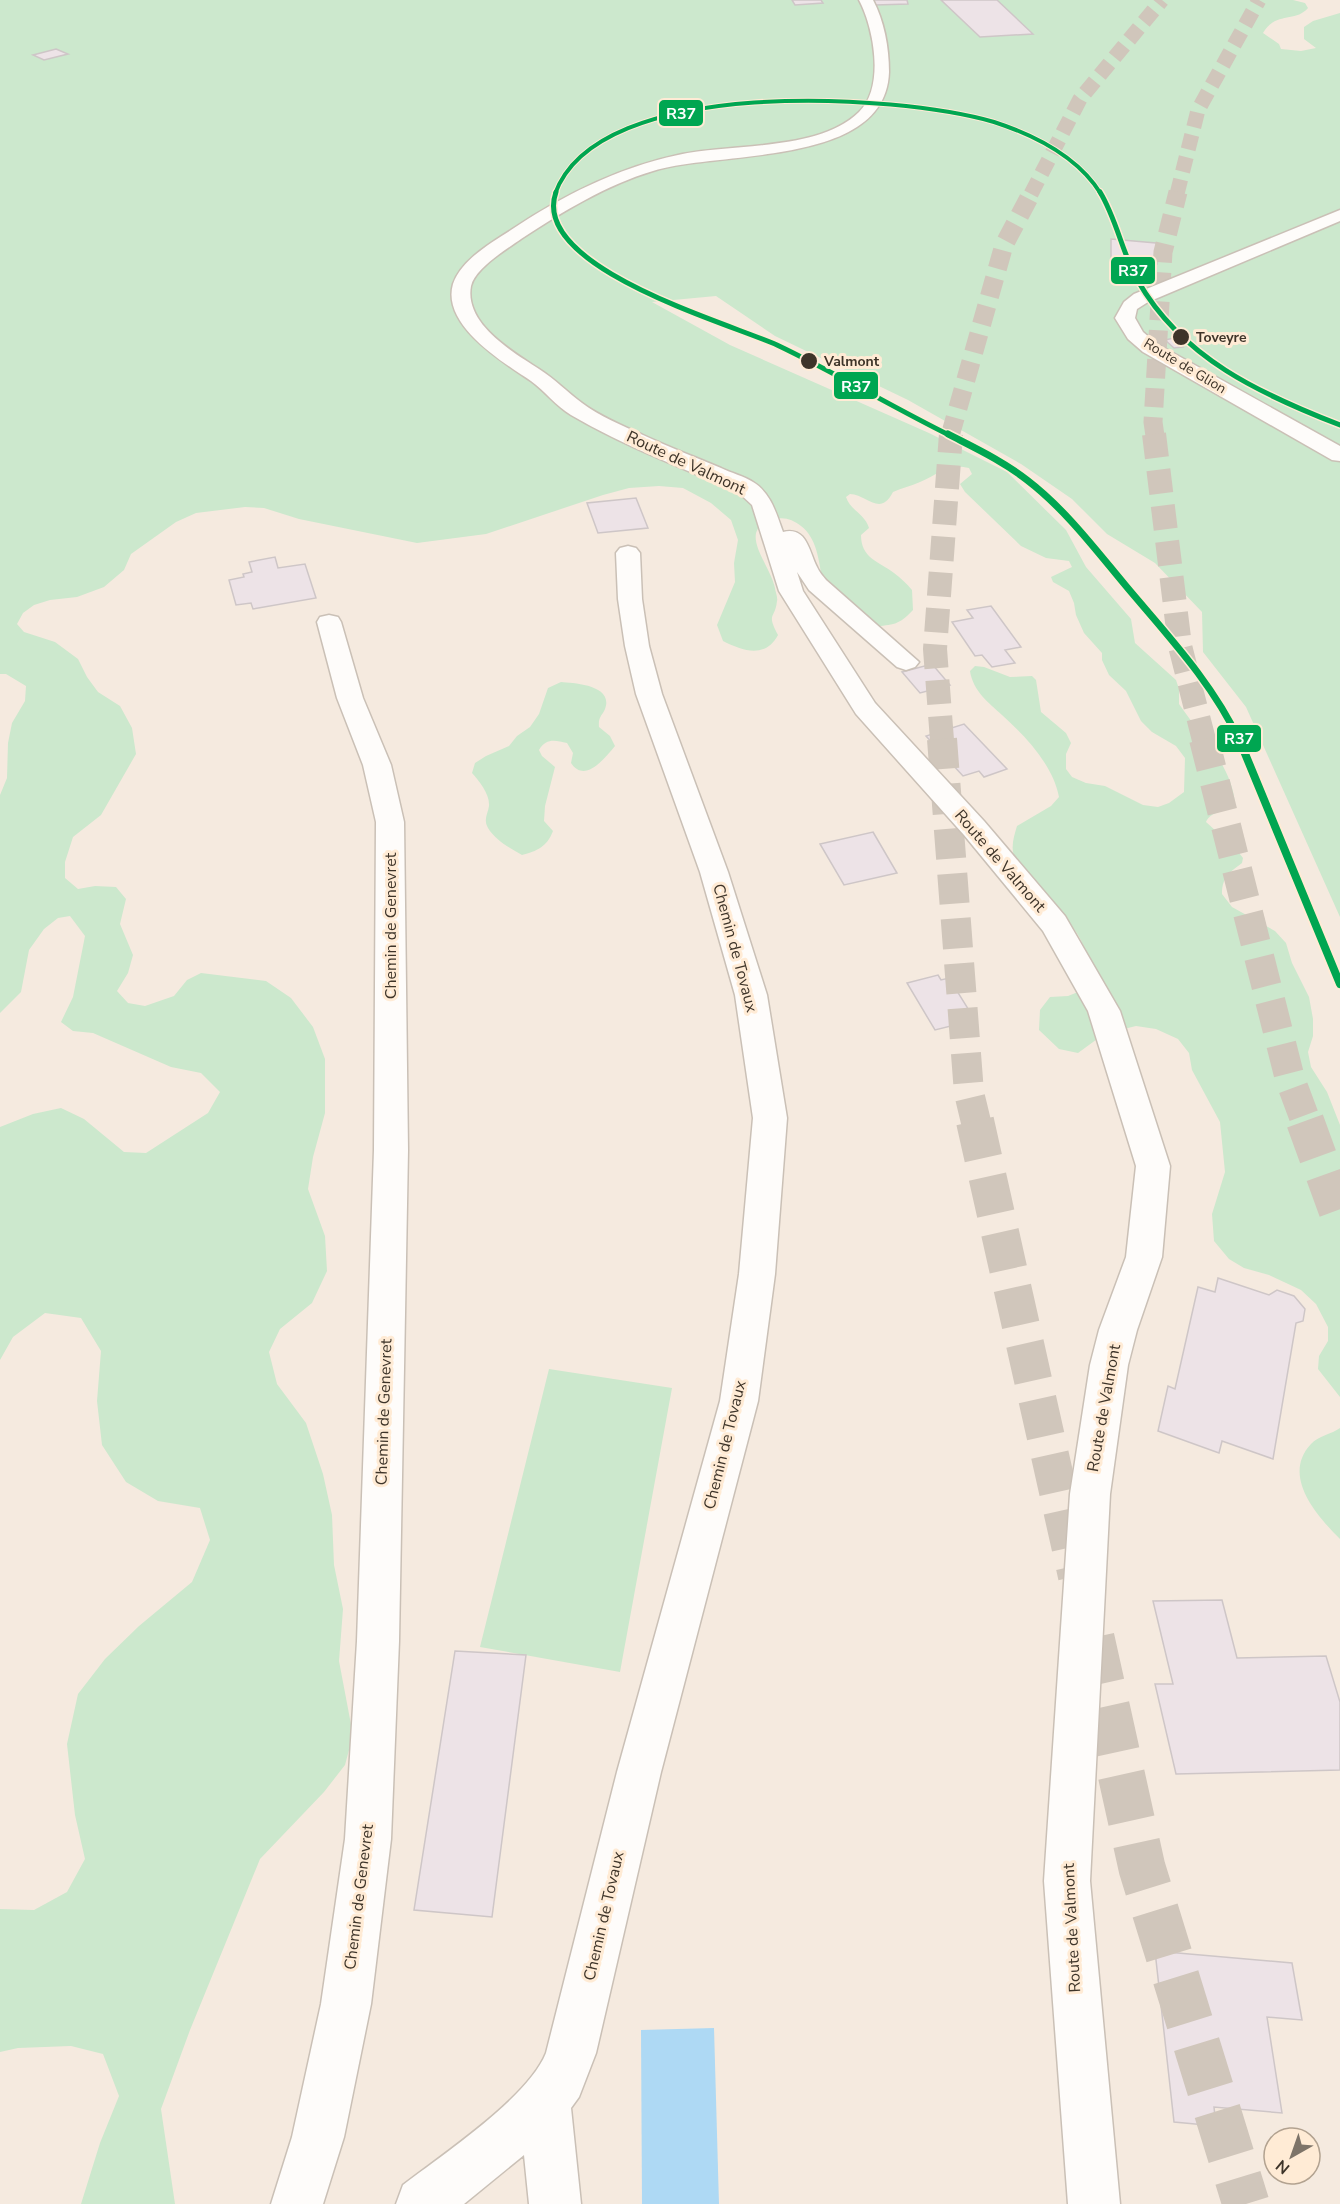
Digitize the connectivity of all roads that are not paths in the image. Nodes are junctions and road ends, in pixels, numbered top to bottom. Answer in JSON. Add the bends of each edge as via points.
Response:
{"nodes":[{"id":1,"x":866,"y":0,"type":"edge"},
{"id":2,"x":1340,"y":215,"type":"edge"},
{"id":3,"x":1276,"y":224,"type":"dead end"},
{"id":4,"x":1294,"y":236,"type":"junction"},
{"id":5,"x":1340,"y":455,"type":"edge"},
{"id":6,"x":773,"y":533,"type":"junction"},
{"id":7,"x":628,"y":553,"type":"dead end"},
{"id":8,"x":329,"y":622,"type":"dead end"},
{"id":9,"x":906,"y":662,"type":"dead end"},
{"id":10,"x":545,"y":2102,"type":"junction"},
{"id":11,"x":297,"y":2204,"type":"edge"},
{"id":12,"x":422,"y":2204,"type":"edge"},
{"id":13,"x":555,"y":2204,"type":"edge"},
{"id":14,"x":1094,"y":2204,"type":"edge"}],
"edges":[{"from":1,"to":6,"type":"street","name":"Route de Valmont","via":[[882,53],[881,81],[872,106],[856,122],[806,143],[680,159],[632,171],[506,239],[470,271],[462,285],[467,313],[482,337],[497,351],[601,424],[746,487],[762,503]]},
{"from":2,"to":4,"type":"street","name":"Route de Glion"},
{"from":3,"to":4,"type":"street"},
{"from":4,"to":5,"type":"street","name":"Route de Glion","via":[[1141,298],[1132,303],[1125,318],[1135,335],[1164,357]]},
{"from":6,"to":9,"type":"street","via":[[798,545],[805,567],[817,585]]},
{"from":6,"to":14,"type":"street","name":"Route de Valmont","via":[[791,591],[866,708],[1054,924],[1104,1011],[1153,1166],[1144,1257],[1109,1365],[1090,1494],[1067,1881]]},
{"from":7,"to":10,"type":"street","name":"Chemin de Tovaux","via":[[637,646],[649,694],[714,872],[751,995],[770,1118],[757,1275],[739,1401],[639,1772],[571,2053],[561,2079]]},
{"from":8,"to":11,"type":"street","name":"Chemin de Genevret","via":[[350,698],[377,765],[390,822],[391,1150],[378,1641],[368,1839],[346,2004],[318,2137]]},
{"from":10,"to":12,"type":"street","name":"Chemin de Tovaux"},
{"from":10,"to":13,"type":"street"}]}
